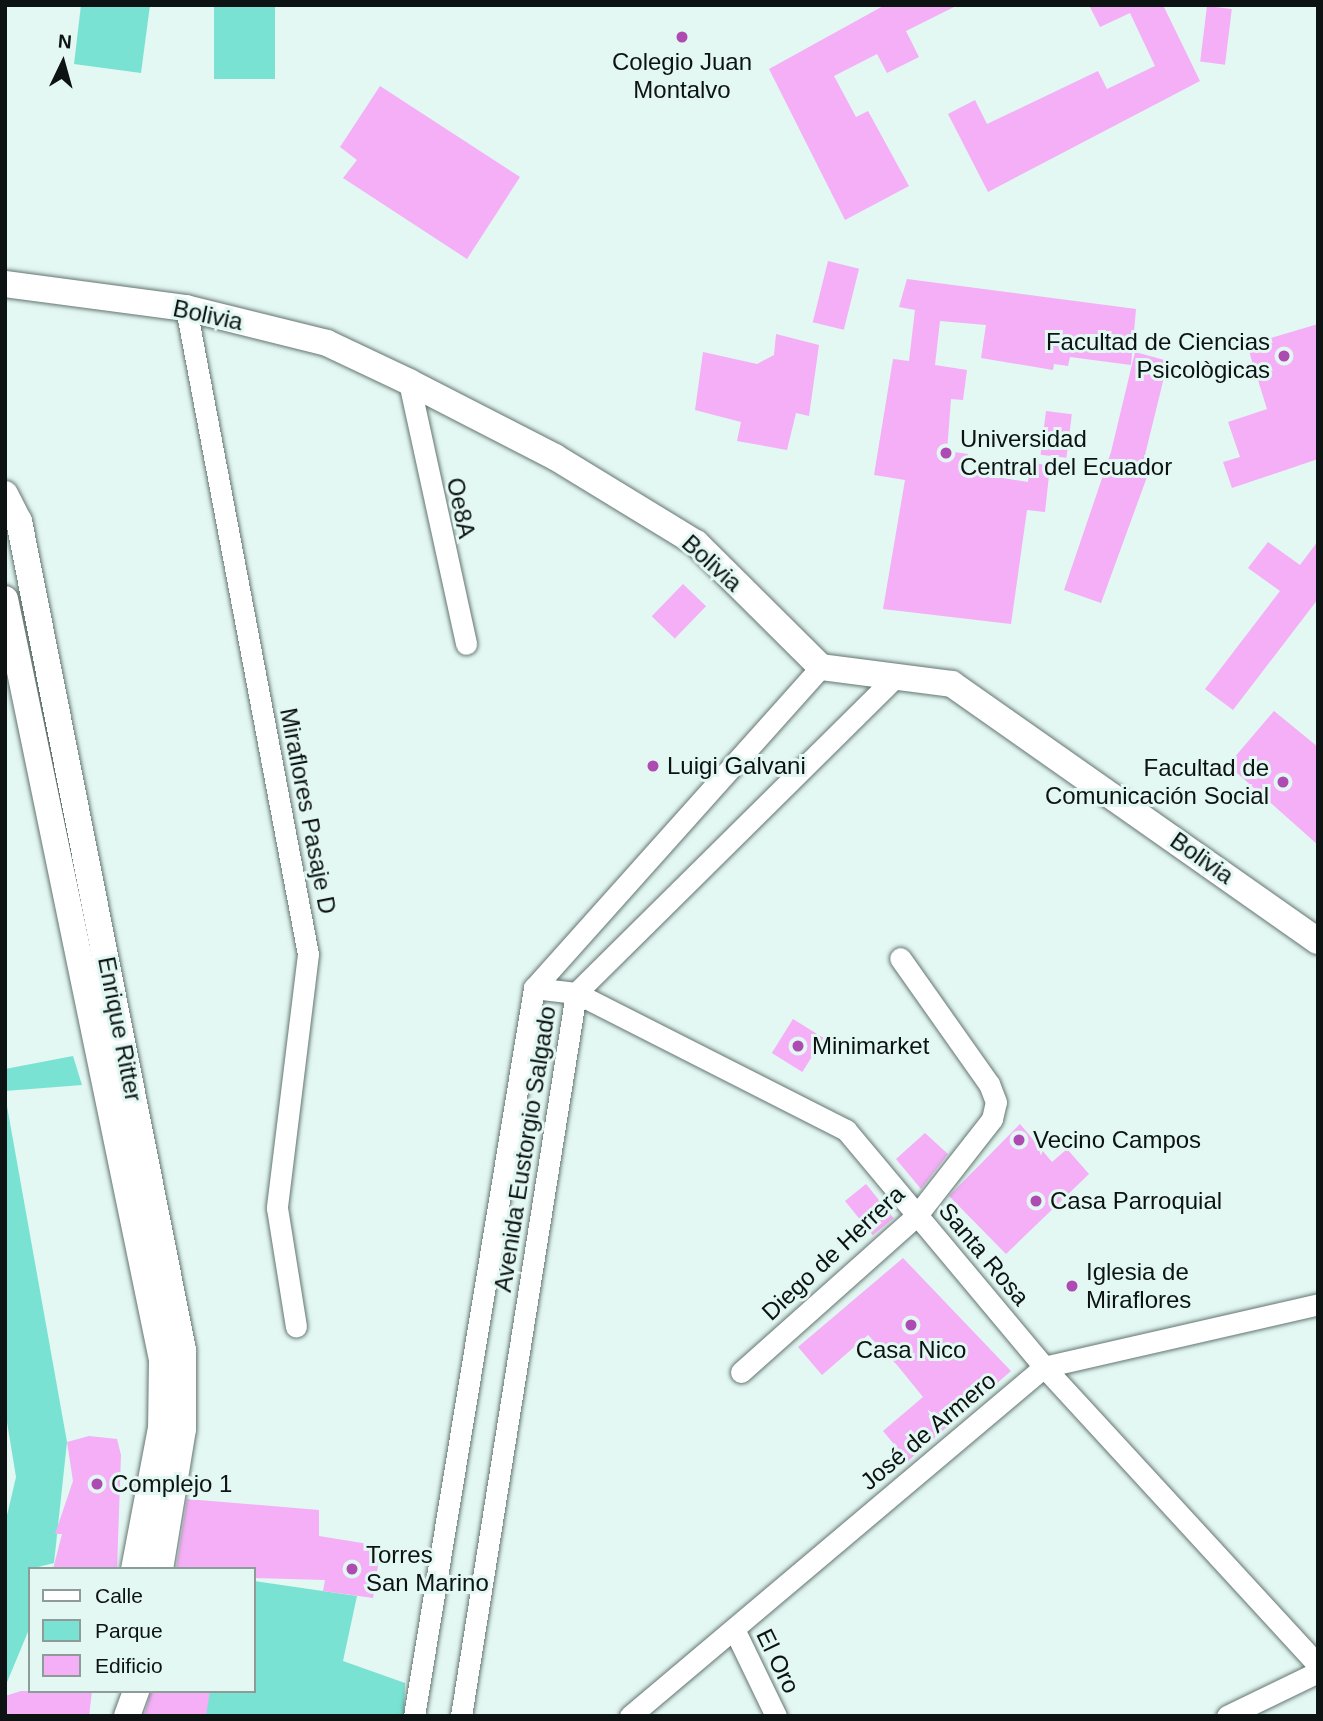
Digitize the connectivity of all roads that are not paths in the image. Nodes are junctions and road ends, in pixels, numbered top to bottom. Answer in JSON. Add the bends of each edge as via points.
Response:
{"nodes":[{"id":1,"x":5,"y":284,"type":"edge"},
{"id":2,"x":186,"y":308,"type":"junction"},
{"id":3,"x":409,"y":382,"type":"junction"},
{"id":4,"x":5,"y":494,"type":"edge"},
{"id":5,"x":5,"y":599,"type":"edge"},
{"id":6,"x":466,"y":644,"type":"dead end"},
{"id":7,"x":821,"y":667,"type":"junction"},
{"id":8,"x":895,"y":677,"type":"junction"},
{"id":9,"x":1318,"y":941,"type":"edge"},
{"id":10,"x":900,"y":958,"type":"dead end"},
{"id":11,"x":534,"y":988,"type":"junction"},
{"id":12,"x":576,"y":993,"type":"junction"},
{"id":13,"x":917,"y":1215,"type":"junction"},
{"id":14,"x":1318,"y":1304,"type":"edge"},
{"id":15,"x":296,"y":1326,"type":"dead end"},
{"id":16,"x":1044,"y":1367,"type":"junction"},
{"id":17,"x":741,"y":1372,"type":"dead end"},
{"id":18,"x":134,"y":1567,"type":"edge"},
{"id":19,"x":160,"y":1567,"type":"edge"},
{"id":20,"x":734,"y":1629,"type":"junction"},
{"id":21,"x":1318,"y":1665,"type":"edge"},
{"id":22,"x":1318,"y":1672,"type":"edge"},
{"id":23,"x":114,"y":1693,"type":"edge"},
{"id":24,"x":135,"y":1693,"type":"edge"},
{"id":25,"x":116,"y":1716,"type":"edge"},
{"id":26,"x":127,"y":1716,"type":"edge"},
{"id":27,"x":414,"y":1716,"type":"edge"},
{"id":28,"x":461,"y":1716,"type":"edge"},
{"id":29,"x":630,"y":1716,"type":"edge"},
{"id":30,"x":776,"y":1716,"type":"edge"},
{"id":31,"x":1227,"y":1716,"type":"edge"}],
"edges":[{"from":1,"to":2,"type":"street","name":"Bolivia"},
{"from":2,"to":3,"type":"street","name":"Bolivia","via":[[327,343]]},
{"from":2,"to":15,"type":"street","name":"Miraflores Pasaje D","via":[[308,954],[277,1208]]},
{"from":3,"to":6,"type":"street","name":"Oe8A"},
{"from":3,"to":7,"type":"street","name":"Bolivia","via":[[555,457],[696,543]]},
{"from":4,"to":19,"type":"street","name":"Enrique Ritter","via":[[19,522],[183,1350],[183,1429]]},
{"from":5,"to":18,"type":"street","name":"Enrique Ritter","via":[[162,1360],[161,1428]]},
{"from":7,"to":8,"type":"street","name":"Bolivia"},
{"from":7,"to":11,"type":"street","name":"Avenida Eustorgio Salgado"},
{"from":8,"to":9,"type":"street","name":"Bolivia","via":[[952,684]]},
{"from":8,"to":12,"type":"street","name":"Avenida Eustorgio Salgado"},
{"from":10,"to":13,"type":"street","name":"Diego de Herrera","via":[[996,1102],[992,1119]]},
{"from":11,"to":12,"type":"street","name":"Santa Rosa"},
{"from":11,"to":27,"type":"street","name":"Avenida Eustorgio Salgado"},
{"from":12,"to":13,"type":"street","name":"Santa Rosa","via":[[846,1130]]},
{"from":12,"to":28,"type":"street","name":"Avenida Eustorgio Salgado"},
{"from":13,"to":16,"type":"street","name":"Santa Rosa"},
{"from":13,"to":17,"type":"street","name":"Diego de Herrera"},
{"from":14,"to":16,"type":"street","name":"José de Armero"},
{"from":16,"to":20,"type":"street","name":"José de Armero"},
{"from":16,"to":21,"type":"street","name":"Santa Rosa"},
{"from":20,"to":29,"type":"street","name":"José de Armero"},
{"from":20,"to":30,"type":"street","name":"El Oro"},
{"from":22,"to":31,"type":"street"},
{"from":23,"to":25,"type":"street"},
{"from":24,"to":26,"type":"street"}]}
